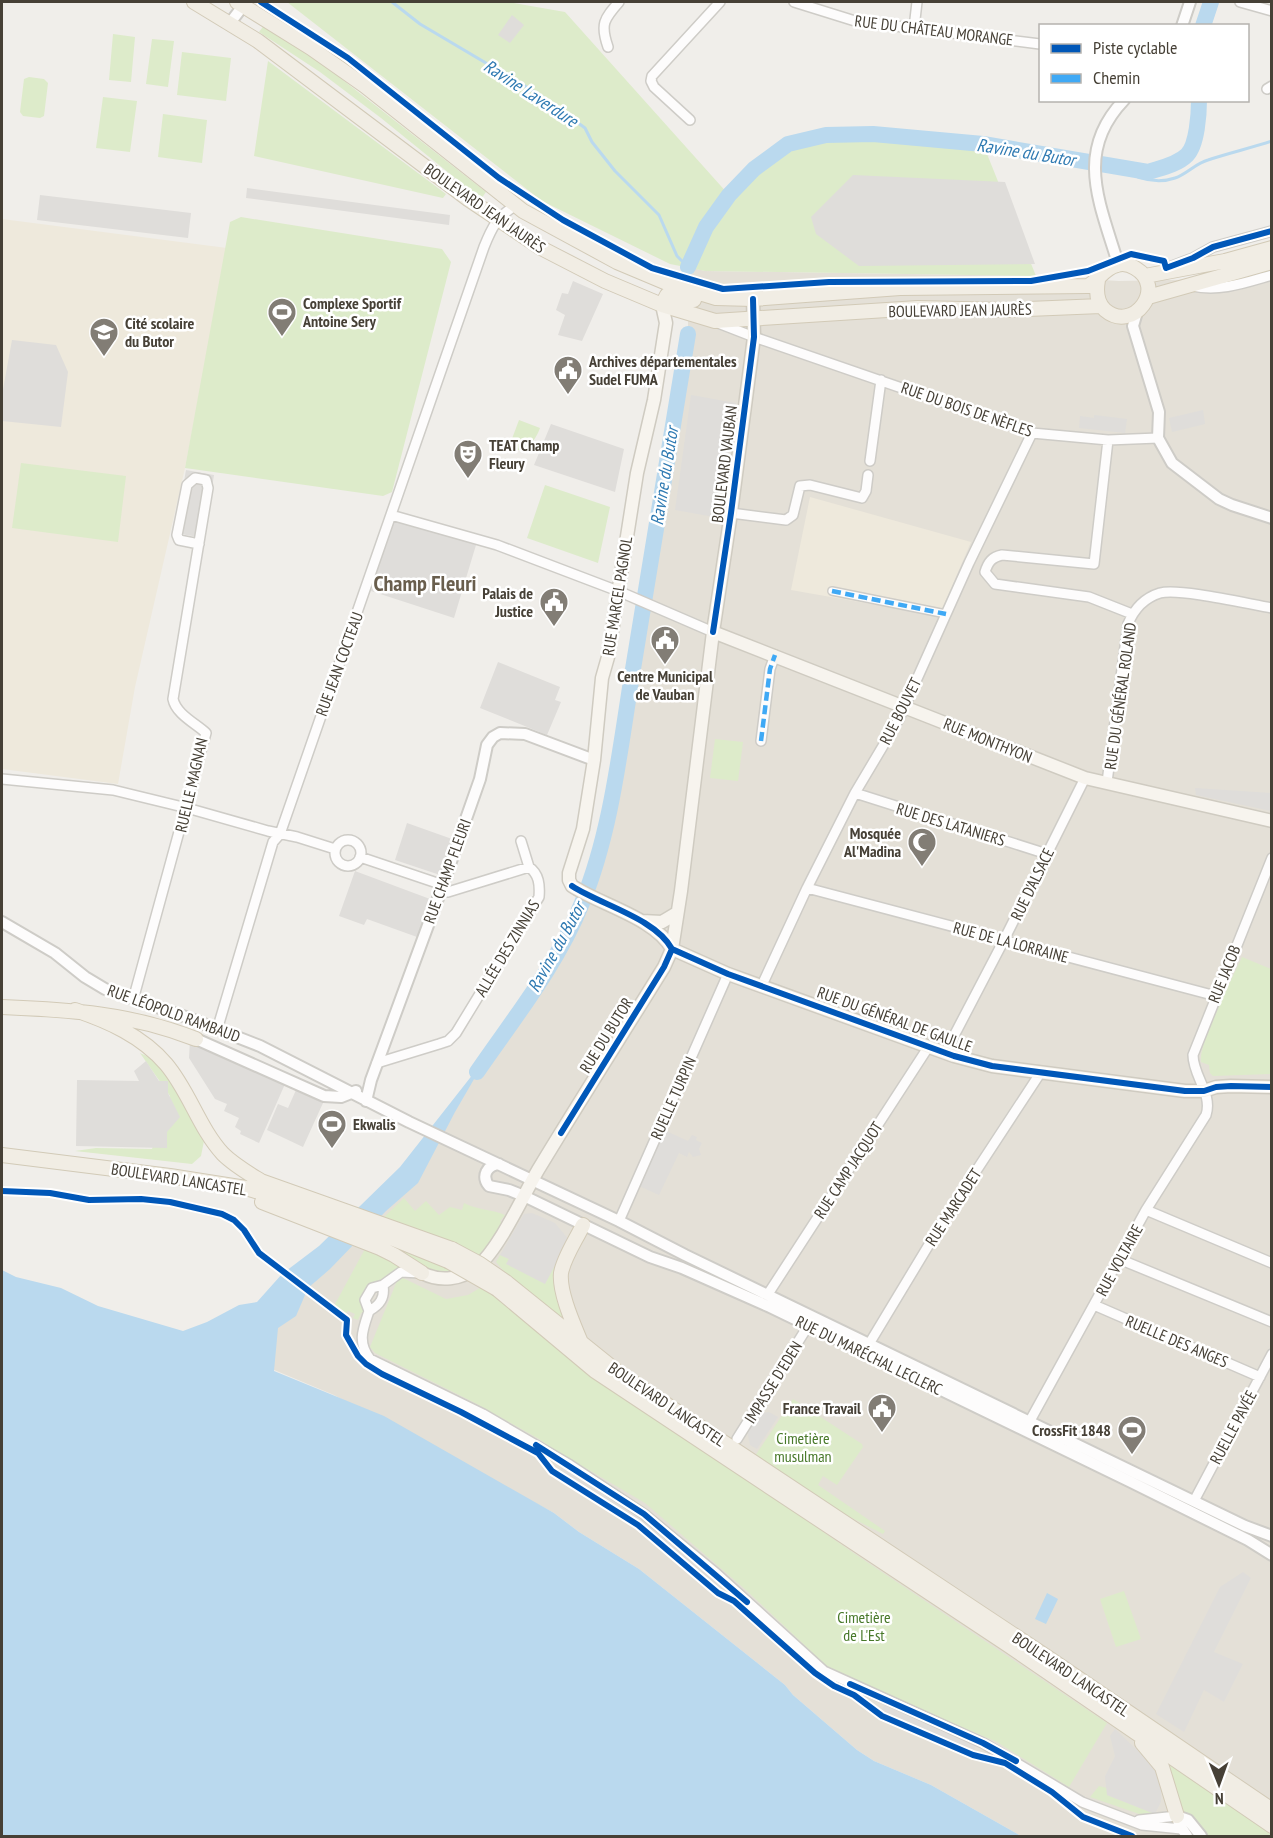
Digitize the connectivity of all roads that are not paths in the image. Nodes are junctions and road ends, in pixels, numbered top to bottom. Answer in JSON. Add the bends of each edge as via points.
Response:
{"nodes":[{"id":1,"x":194,"y":2,"type":"edge"},
{"id":2,"x":619,"y":2,"type":"edge"},
{"id":3,"x":720,"y":2,"type":"edge"},
{"id":4,"x":794,"y":2,"type":"edge"},
{"id":5,"x":917,"y":2,"type":"edge"},
{"id":6,"x":1190,"y":2,"type":"edge"},
{"id":7,"x":1242,"y":2,"type":"edge"},
{"id":8,"x":242,"y":3,"type":"edge"},
{"id":9,"x":210,"y":5,"type":"edge"},
{"id":10,"x":1272,"y":11,"type":"edge"},
{"id":11,"x":230,"y":23,"type":"junction"},
{"id":12,"x":1183,"y":24,"type":"edge"},
{"id":13,"x":914,"y":28,"type":"junction"},
{"id":14,"x":1039,"y":44,"type":"edge"},
{"id":15,"x":608,"y":47,"type":"dead end"},
{"id":16,"x":1122,"y":102,"type":"edge"},
{"id":17,"x":690,"y":120,"type":"dead end"},
{"id":18,"x":515,"y":206,"type":"junction"},
{"id":19,"x":498,"y":220,"type":"junction"},
{"id":20,"x":1272,"y":231,"type":"edge"},
{"id":21,"x":1272,"y":249,"type":"edge"},
{"id":22,"x":1272,"y":262,"type":"edge"},
{"id":23,"x":1116,"y":263,"type":"junction"},
{"id":24,"x":1272,"y":275,"type":"edge"},
{"id":25,"x":1145,"y":276,"type":"junction"},
{"id":26,"x":1098,"y":280,"type":"junction"},
{"id":27,"x":1192,"y":286,"type":"junction"},
{"id":28,"x":1148,"y":297,"type":"junction"},
{"id":29,"x":716,"y":298,"type":"junction"},
{"id":30,"x":753,"y":299,"type":"junction"},
{"id":31,"x":662,"y":305,"type":"junction"},
{"id":32,"x":1101,"y":306,"type":"junction"},
{"id":33,"x":1137,"y":312,"type":"junction"},
{"id":34,"x":1115,"y":316,"type":"junction"},
{"id":35,"x":753,"y":319,"type":"junction"},
{"id":36,"x":715,"y":321,"type":"junction"},
{"id":37,"x":1133,"y":326,"type":"junction"},
{"id":38,"x":754,"y":338,"type":"junction"},
{"id":39,"x":881,"y":380,"type":"junction"},
{"id":40,"x":1032,"y":433,"type":"junction"},
{"id":41,"x":1158,"y":438,"type":"junction"},
{"id":42,"x":1108,"y":440,"type":"junction"},
{"id":43,"x":870,"y":461,"type":"dead end"},
{"id":44,"x":868,"y":475,"type":"dead end"},
{"id":45,"x":732,"y":513,"type":"junction"},
{"id":46,"x":391,"y":515,"type":"junction"},
{"id":47,"x":1272,"y":518,"type":"edge"},
{"id":48,"x":199,"y":544,"type":"junction"},
{"id":49,"x":832,"y":591,"type":"dead end"},
{"id":50,"x":622,"y":592,"type":"junction"},
{"id":51,"x":1272,"y":608,"type":"edge"},
{"id":52,"x":946,"y":614,"type":"junction"},
{"id":53,"x":1132,"y":614,"type":"junction"},
{"id":54,"x":713,"y":632,"type":"junction"},
{"id":55,"x":775,"y":655,"type":"junction"},
{"id":56,"x":904,"y":707,"type":"junction"},
{"id":57,"x":761,"y":741,"type":"dead end"},
{"id":58,"x":596,"y":746,"type":"junction"},
{"id":59,"x":570,"y":750,"type":"junction"},
{"id":60,"x":594,"y":760,"type":"junction"},
{"id":61,"x":1085,"y":778,"type":"junction"},
{"id":62,"x":2,"y":779,"type":"edge"},
{"id":63,"x":1107,"y":783,"type":"junction"},
{"id":64,"x":855,"y":794,"type":"junction"},
{"id":65,"x":187,"y":808,"type":"junction"},
{"id":66,"x":1272,"y":821,"type":"edge"},
{"id":67,"x":280,"y":834,"type":"junction"},
{"id":68,"x":521,"y":841,"type":"dead end"},
{"id":69,"x":335,"y":849,"type":"junction"},
{"id":70,"x":1047,"y":854,"type":"junction"},
{"id":71,"x":360,"y":857,"type":"junction"},
{"id":72,"x":1272,"y":858,"type":"edge"},
{"id":73,"x":529,"y":867,"type":"junction"},
{"id":74,"x":572,"y":886,"type":"joint"},
{"id":75,"x":442,"y":887,"type":"junction"},
{"id":76,"x":807,"y":888,"type":"junction"},
{"id":77,"x":677,"y":913,"type":"junction"},
{"id":78,"x":641,"y":921,"type":"junction"},
{"id":79,"x":2,"y":922,"type":"edge"},
{"id":80,"x":1004,"y":940,"type":"junction"},
{"id":81,"x":672,"y":949,"type":"junction"},
{"id":82,"x":728,"y":974,"type":"junction"},
{"id":83,"x":762,"y":986,"type":"junction"},
{"id":84,"x":1215,"y":996,"type":"junction"},
{"id":85,"x":133,"y":1000,"type":"junction"},
{"id":86,"x":2,"y":1007,"type":"edge"},
{"id":87,"x":75,"y":1011,"type":"junction"},
{"id":88,"x":217,"y":1030,"type":"junction"},
{"id":89,"x":196,"y":1039,"type":"joint"},
{"id":90,"x":929,"y":1046,"type":"junction"},
{"id":91,"x":945,"y":1053,"type":"junction"},
{"id":92,"x":377,"y":1063,"type":"junction"},
{"id":93,"x":1041,"y":1072,"type":"junction"},
{"id":94,"x":371,"y":1080,"type":"junction"},
{"id":95,"x":1272,"y":1087,"type":"edge"},
{"id":96,"x":1204,"y":1091,"type":"junction"},
{"id":97,"x":352,"y":1093,"type":"junction"},
{"id":98,"x":366,"y":1101,"type":"junction"},
{"id":99,"x":465,"y":1149,"type":"joint"},
{"id":100,"x":2,"y":1155,"type":"edge"},
{"id":101,"x":499,"y":1164,"type":"junction"},
{"id":102,"x":532,"y":1181,"type":"junction"},
{"id":103,"x":524,"y":1196,"type":"junction"},
{"id":104,"x":298,"y":1205,"type":"junction"},
{"id":105,"x":585,"y":1206,"type":"junction"},
{"id":106,"x":1146,"y":1210,"type":"junction"},
{"id":107,"x":619,"y":1221,"type":"junction"},
{"id":108,"x":583,"y":1225,"type":"junction"},
{"id":109,"x":450,"y":1256,"type":"junction"},
{"id":110,"x":1119,"y":1259,"type":"junction"},
{"id":111,"x":1272,"y":1263,"type":"edge"},
{"id":112,"x":422,"y":1273,"type":"junction"},
{"id":113,"x":383,"y":1285,"type":"junction"},
{"id":114,"x":501,"y":1285,"type":"junction"},
{"id":115,"x":768,"y":1294,"type":"junction"},
{"id":116,"x":1094,"y":1305,"type":"junction"},
{"id":117,"x":369,"y":1311,"type":"junction"},
{"id":118,"x":1272,"y":1322,"type":"edge"},
{"id":119,"x":808,"y":1326,"type":"junction"},
{"id":120,"x":581,"y":1342,"type":"junction"},
{"id":121,"x":869,"y":1344,"type":"junction"},
{"id":122,"x":1272,"y":1354,"type":"edge"},
{"id":123,"x":1260,"y":1377,"type":"junction"},
{"id":124,"x":1027,"y":1426,"type":"junction"},
{"id":125,"x":737,"y":1439,"type":"dead end"},
{"id":126,"x":1194,"y":1501,"type":"junction"},
{"id":127,"x":1272,"y":1536,"type":"edge"},
{"id":128,"x":1272,"y":1555,"type":"edge"},
{"id":129,"x":1136,"y":1726,"type":"junction"},
{"id":130,"x":1170,"y":1794,"type":"junction"},
{"id":131,"x":1272,"y":1798,"type":"edge"},
{"id":132,"x":1272,"y":1810,"type":"edge"},
{"id":133,"x":1155,"y":1819,"type":"junction"},
{"id":134,"x":1134,"y":1820,"type":"junction"},
{"id":135,"x":1272,"y":1826,"type":"edge"},
{"id":136,"x":1182,"y":1827,"type":"edge"},
{"id":137,"x":1201,"y":1836,"type":"edge"}],
"edges":[{"from":1,"to":9,"type":"main road","name":"BOULEVARD JEAN JAURÈS"},
{"from":2,"to":15,"type":"street","via":[[603,23]]},
{"from":3,"to":17,"type":"street","via":[[652,76],[654,87]]},
{"from":4,"to":13,"type":"street","name":"RUE DU CHÂTEAU MORANGE","via":[[855,21]]},
{"from":5,"to":13,"type":"street"},
{"from":6,"to":12,"type":"street"},
{"from":7,"to":10,"type":"street"},
{"from":8,"to":11,"type":"street"},
{"from":8,"to":18,"type":"main road","name":"BOULEVARD JEAN JAURÈS","via":[[365,86]]},
{"from":9,"to":11,"type":"main road","name":"BOULEVARD JEAN JAURÈS"},
{"from":11,"to":19,"type":"main road","name":"BOULEVARD JEAN JAURÈS","via":[[309,77]]},
{"from":13,"to":14,"type":"street","name":"RUE DU CHÂTEAU MORANGE"},
{"from":16,"to":23,"type":"street","via":[[1106,123],[1096,147],[1096,181]]},
{"from":18,"to":19,"type":"street","name":"RUE JEAN COCTEAU"},
{"from":18,"to":29,"type":"main road","name":"BOULEVARD JEAN JAURÈS","via":[[617,262]]},
{"from":19,"to":31,"type":"main road","name":"BOULEVARD JEAN JAURÈS","via":[[541,249]]},
{"from":19,"to":46,"type":"street","name":"RUE JEAN COCTEAU","via":[[484,247]]},
{"from":20,"to":25,"type":"street","via":[[1213,247]]},
{"from":21,"to":25,"type":"main road"},
{"from":22,"to":27,"type":"main road"},
{"from":23,"to":25,"type":"main road","via":[[1132,266]]},
{"from":23,"to":26,"type":"main road"},
{"from":24,"to":27,"type":"street","via":[[1223,289]]},
{"from":25,"to":28,"type":"main road"},
{"from":26,"to":30,"type":"main road","name":"BOULEVARD JEAN JAURÈS","via":[[1088,286],[900,288]]},
{"from":26,"to":32,"type":"main road","via":[[1096,294]]},
{"from":27,"to":28,"type":"main road"},
{"from":28,"to":33,"type":"main road"},
{"from":29,"to":30,"type":"main road","name":"BOULEVARD JEAN JAURÈS"},
{"from":29,"to":31,"type":"main road","via":[[702,302],[672,294],[667,295]]},
{"from":30,"to":35,"type":"main road","name":"BOULEVARD VAUBAN"},
{"from":31,"to":36,"type":"main road","name":"BOULEVARD JEAN JAURÈS"},
{"from":31,"to":50,"type":"main road","name":"RUE MARCEL PAGNOL","via":[[666,323],[637,473]]},
{"from":32,"to":34,"type":"main road"},
{"from":32,"to":35,"type":"main road","name":"BOULEVARD JEAN JAURÈS","via":[[918,308]]},
{"from":33,"to":34,"type":"main road"},
{"from":33,"to":37,"type":"street"},
{"from":34,"to":37,"type":"street"},
{"from":35,"to":36,"type":"main road","name":"BOULEVARD JEAN JAURÈS"},
{"from":35,"to":38,"type":"main road","name":"BOULEVARD VAUBAN"},
{"from":36,"to":38,"type":"street","name":"RUE DU BOIS DE NÈFLES"},
{"from":37,"to":41,"type":"street","via":[[1159,412]]},
{"from":38,"to":39,"type":"street","name":"RUE DU BOIS DE NÈFLES"},
{"from":38,"to":45,"type":"main road","name":"BOULEVARD VAUBAN"},
{"from":39,"to":40,"type":"street","name":"RUE DU BOIS DE NÈFLES"},
{"from":39,"to":43,"type":"street"},
{"from":40,"to":42,"type":"street","name":"RUE DU BOIS DE NÈFLES"},
{"from":40,"to":52,"type":"street","name":"RUE BOUVET"},
{"from":41,"to":42,"type":"street","name":"RUE DU BOIS DE NÈFLES"},
{"from":41,"to":47,"type":"street","via":[[1172,463],[1206,489],[1232,505]]},
{"from":42,"to":53,"type":"street","via":[[1094,564],[1002,555],[988,563],[985,572],[995,585],[1089,597]]},
{"from":44,"to":45,"type":"street","via":[[862,498],[800,486],[793,515],[786,520]]},
{"from":45,"to":54,"type":"main road","name":"BOULEVARD VAUBAN"},
{"from":46,"to":50,"type":"street","via":[[497,545]]},
{"from":46,"to":67,"type":"street","name":"RUE JEAN COCTEAU"},
{"from":48,"to":48,"type":"street","name":"RUELLE MAGNAN","via":[[208,488],[206,480],[195,478],[187,485],[177,535],[179,540]]},
{"from":48,"to":65,"type":"street","name":"RUELLE MAGNAN","via":[[173,699],[174,706],[206,733]]},
{"from":49,"to":52,"type":"street"},
{"from":50,"to":54,"type":"street"},
{"from":50,"to":58,"type":"main road","name":"RUE MARCEL PAGNOL","via":[[602,678]]},
{"from":51,"to":53,"type":"street","name":"RUE DU GÉNÉRAL ROLAND","via":[[1162,592],[1150,597]]},
{"from":52,"to":56,"type":"street","name":"RUE BOUVET"},
{"from":53,"to":63,"type":"street","name":"RUE DU GÉNÉRAL ROLAND"},
{"from":54,"to":55,"type":"main road","name":"RUE MONTHYON"},
{"from":54,"to":77,"type":"main road","name":"BOULEVARD VAUBAN"},
{"from":55,"to":56,"type":"main road","name":"RUE MONTHYON"},
{"from":55,"to":57,"type":"street"},
{"from":56,"to":61,"type":"main road","name":"RUE MONTHYON"},
{"from":56,"to":64,"type":"street","name":"RUE BOUVET"},
{"from":58,"to":59,"type":"street","name":"RUE CHAMP FLEURI"},
{"from":58,"to":60,"type":"main road","name":"RUE MARCEL PAGNOL"},
{"from":59,"to":60,"type":"street","name":"RUE CHAMP FLEURI"},
{"from":59,"to":75,"type":"street","name":"RUE CHAMP FLEURI","via":[[525,734],[500,733],[493,737],[487,745],[480,779]]},
{"from":60,"to":74,"type":"main road","name":"RUE MARCEL PAGNOL","via":[[583,829],[569,873]]},
{"from":61,"to":63,"type":"main road","name":"RUE MONTHYON"},
{"from":61,"to":70,"type":"street","name":"RUE D'ALSACE"},
{"from":62,"to":65,"type":"street","via":[[113,790]]},
{"from":63,"to":66,"type":"main road","name":"RUE MONTHYON"},
{"from":64,"to":70,"type":"street","name":"RUE DES LATANIERS"},
{"from":64,"to":76,"type":"street","name":"RUE BOUVET"},
{"from":65,"to":67,"type":"street"},
{"from":65,"to":85,"type":"street","name":"RUELLE MAGNAN"},
{"from":67,"to":69,"type":"street"},
{"from":67,"to":88,"type":"street","name":"RUE JEAN COCTEAU","via":[[273,842]]},
{"from":68,"to":73,"type":"street","name":"ALLÉE DES ZINNIAS"},
{"from":69,"to":71,"type":"street","via":[[343,864],[353,864]]},
{"from":69,"to":71,"type":"street","via":[[341,842],[351,840],[359,846]]},
{"from":70,"to":80,"type":"street","name":"RUE D'ALSACE"},
{"from":71,"to":75,"type":"street"},
{"from":72,"to":84,"type":"street","name":"RUE JACOB"},
{"from":73,"to":75,"type":"street","via":[[448,892]]},
{"from":73,"to":92,"type":"street","name":"ALLÉE DES ZINNIAS","via":[[537,876],[539,897],[456,1033],[448,1041]]},
{"from":74,"to":78,"type":"main road","name":"RUE DU GÉNÉRAL DE GAULLE"},
{"from":75,"to":92,"type":"street","name":"RUE CHAMP FLEURI"},
{"from":76,"to":80,"type":"street","name":"RUE DE LA LORRAINE"},
{"from":76,"to":83,"type":"street","name":"RUE BOUVET"},
{"from":77,"to":78,"type":"main road","via":[[662,921]]},
{"from":77,"to":81,"type":"main road","name":"BOULEVARD VAUBAN"},
{"from":78,"to":81,"type":"main road","name":"RUE DU GÉNÉRAL DE GAULLE"},
{"from":79,"to":85,"type":"street","name":"RUE LÉOPOLD RAMBAUD","via":[[56,953],[93,982]]},
{"from":80,"to":84,"type":"street","name":"RUE DE LA LORRAINE"},
{"from":80,"to":91,"type":"street","name":"RUE D'ALSACE"},
{"from":81,"to":82,"type":"main road","name":"RUE DU GÉNÉRAL DE GAULLE"},
{"from":81,"to":102,"type":"main road","name":"RUE DU BUTOR"},
{"from":82,"to":83,"type":"main road","name":"RUE DU GÉNÉRAL DE GAULLE"},
{"from":82,"to":107,"type":"street","name":"RUELLE TURPIN"},
{"from":83,"to":90,"type":"main road","name":"RUE DU GÉNÉRAL DE GAULLE"},
{"from":84,"to":96,"type":"street","name":"RUE JACOB","via":[[1192,1055]]},
{"from":85,"to":88,"type":"street","name":"RUE LÉOPOLD RAMBAUD"},
{"from":86,"to":87,"type":"main road"},
{"from":87,"to":89,"type":"main road","via":[[134,1020]]},
{"from":87,"to":104,"type":"main road","name":"BOULEVARD LANCASTEL","via":[[121,1029],[154,1052],[177,1079],[224,1154]]},
{"from":88,"to":97,"type":"street","name":"RUE LÉOPOLD RAMBAUD","via":[[260,1046]]},
{"from":89,"to":97,"type":"street","name":"RUE LÉOPOLD RAMBAUD","via":[[324,1096]]},
{"from":90,"to":91,"type":"main road","name":"RUE DU GÉNÉRAL DE GAULLE"},
{"from":90,"to":115,"type":"street","name":"RUE CAMP JACQUOT"},
{"from":91,"to":93,"type":"main road","name":"RUE DU GÉNÉRAL DE GAULLE","via":[[978,1063]]},
{"from":92,"to":94,"type":"street","name":"RUE CHAMP FLEURI"},
{"from":93,"to":96,"type":"main road","name":"RUE DU GÉNÉRAL DE GAULLE"},
{"from":93,"to":121,"type":"street","name":"RUE MARCADET"},
{"from":94,"to":97,"type":"street"},
{"from":94,"to":98,"type":"street","name":"RUE CHAMP FLEURI"},
{"from":95,"to":96,"type":"main road","name":"RUE DU GÉNÉRAL DE GAULLE","via":[[1231,1086]]},
{"from":96,"to":106,"type":"street","name":"RUE VOLTAIRE","via":[[1208,1099],[1206,1115]]},
{"from":97,"to":98,"type":"street","name":"RUE LÉOPOLD RAMBAUD"},
{"from":98,"to":99,"type":"street","name":"RUE LÉOPOLD RAMBAUD"},
{"from":99,"to":101,"type":"street","name":"RUE DU MARÉCHAL LECLERC"},
{"from":100,"to":104,"type":"main road","name":"BOULEVARD LANCASTEL","via":[[170,1176],[254,1199]]},
{"from":101,"to":102,"type":"street","name":"RUE DU MARÉCHAL LECLERC"},
{"from":101,"to":103,"type":"street","name":"RUE DU MARÉCHAL LECLERC","via":[[488,1168],[485,1182]]},
{"from":102,"to":103,"type":"main road","name":"RUE DU BUTOR"},
{"from":102,"to":105,"type":"street","name":"RUE DU MARÉCHAL LECLERC"},
{"from":103,"to":108,"type":"street","name":"RUE DU MARÉCHAL LECLERC"},
{"from":103,"to":112,"type":"main road","name":"RUE DU BUTOR","via":[[493,1250],[477,1266],[462,1275],[440,1279]]},
{"from":104,"to":109,"type":"main road","name":"BOULEVARD LANCASTEL"},
{"from":104,"to":109,"type":"main road","name":"BOULEVARD LANCASTEL","via":[[382,1223]]},
{"from":104,"to":112,"type":"main road"},
{"from":105,"to":107,"type":"street","name":"RUE DU MARÉCHAL LECLERC"},
{"from":105,"to":108,"type":"street"},
{"from":106,"to":110,"type":"street","name":"RUE VOLTAIRE"},
{"from":106,"to":111,"type":"street"},
{"from":107,"to":115,"type":"street","name":"RUE DU MARÉCHAL LECLERC"},
{"from":108,"to":119,"type":"street","name":"RUE DU MARÉCHAL LECLERC"},
{"from":108,"to":120,"type":"main road","via":[[561,1274]]},
{"from":109,"to":114,"type":"main road","name":"BOULEVARD LANCASTEL","bridge":true,"via":[[480,1264]]},
{"from":110,"to":116,"type":"street","name":"RUE VOLTAIRE"},
{"from":110,"to":118,"type":"street"},
{"from":112,"to":113,"type":"street","via":[[401,1272]]},
{"from":113,"to":117,"type":"street","via":[[378,1306]]},
{"from":113,"to":117,"type":"street","via":[[372,1288],[365,1300]]},
{"from":114,"to":120,"type":"main road","name":"BOULEVARD LANCASTEL"},
{"from":114,"to":129,"type":"main road","name":"BOULEVARD LANCASTEL","via":[[595,1371]]},
{"from":115,"to":121,"type":"street","name":"RUE DU MARÉCHAL LECLERC"},
{"from":116,"to":123,"type":"street","name":"RUELLE DES ANGES"},
{"from":116,"to":124,"type":"street","name":"RUE VOLTAIRE"},
{"from":117,"to":134,"type":"street","via":[[361,1344],[370,1359],[483,1414],[644,1514],[824,1671],[983,1743],[1082,1802]]},
{"from":119,"to":124,"type":"street","name":"RUE DU MARÉCHAL LECLERC"},
{"from":119,"to":125,"type":"street","name":"IMPASSE D'EDEN"},
{"from":120,"to":129,"type":"main road","name":"BOULEVARD LANCASTEL","via":[[642,1389],[1047,1657]]},
{"from":121,"to":124,"type":"street","name":"RUE DU MARÉCHAL LECLERC"},
{"from":122,"to":123,"type":"street","name":"RUELLE PAVÉE"},
{"from":123,"to":126,"type":"street","name":"RUELLE PAVÉE"},
{"from":124,"to":126,"type":"street","name":"RUE DU MARÉCHAL LECLERC"},
{"from":124,"to":128,"type":"street","name":"RUE DU MARÉCHAL LECLERC"},
{"from":126,"to":127,"type":"street","name":"RUE DU MARÉCHAL LECLERC"},
{"from":129,"to":130,"type":"main road","via":[[1162,1767]]},
{"from":129,"to":131,"type":"main road","via":[[1174,1737],[1256,1792]]},
{"from":129,"to":132,"type":"main road","name":"BOULEVARD LANCASTEL"},
{"from":129,"to":135,"type":"main road"},
{"from":130,"to":133,"type":"street","via":[[1164,1812]]},
{"from":130,"to":136,"type":"main road"},
{"from":133,"to":134,"type":"street"},
{"from":133,"to":136,"type":"street"},
{"from":134,"to":136,"type":"street","via":[[1142,1825]]},
{"from":136,"to":137,"type":"street","via":[[1188,1821]]}]}
